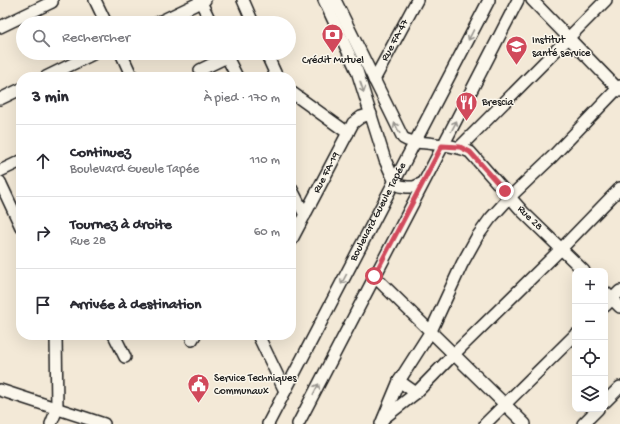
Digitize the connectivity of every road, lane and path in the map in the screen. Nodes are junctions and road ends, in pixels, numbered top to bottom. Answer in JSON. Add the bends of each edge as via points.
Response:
{"nodes":[{"id":1,"x":95,"y":0,"type":"edge"},
{"id":2,"x":242,"y":0,"type":"edge"},
{"id":3,"x":324,"y":0,"type":"edge"},
{"id":4,"x":335,"y":0,"type":"edge"},
{"id":5,"x":489,"y":0,"type":"edge"},
{"id":6,"x":518,"y":0,"type":"edge"},
{"id":7,"x":532,"y":0,"type":"edge"},
{"id":8,"x":606,"y":0,"type":"edge"},
{"id":9,"x":203,"y":1,"type":"edge"},
{"id":10,"x":52,"y":2,"type":"dead end"},
{"id":11,"x":412,"y":3,"type":"edge"},
{"id":12,"x":23,"y":16,"type":"edge"},
{"id":13,"x":103,"y":16,"type":"edge"},
{"id":14,"x":172,"y":16,"type":"edge"},
{"id":15,"x":208,"y":16,"type":"edge"},
{"id":16,"x":250,"y":16,"type":"edge"},
{"id":17,"x":16,"y":19,"type":"edge"},
{"id":18,"x":0,"y":27,"type":"edge"},
{"id":19,"x":568,"y":38,"type":"junction"},
{"id":20,"x":81,"y":60,"type":"edge"},
{"id":21,"x":124,"y":60,"type":"edge"},
{"id":22,"x":217,"y":60,"type":"edge"},
{"id":23,"x":228,"y":60,"type":"edge"},
{"id":24,"x":269,"y":60,"type":"edge"},
{"id":25,"x":200,"y":70,"type":"dead end"},
{"id":26,"x":56,"y":72,"type":"edge"},
{"id":27,"x":130,"y":72,"type":"edge"},
{"id":28,"x":234,"y":72,"type":"edge"},
{"id":29,"x":275,"y":72,"type":"edge"},
{"id":30,"x":374,"y":80,"type":"junction"},
{"id":31,"x":619,"y":88,"type":"edge"},
{"id":32,"x":16,"y":91,"type":"edge"},
{"id":33,"x":296,"y":96,"type":"edge"},
{"id":34,"x":0,"y":99,"type":"edge"},
{"id":35,"x":372,"y":114,"type":"junction"},
{"id":36,"x":348,"y":133,"type":"junction"},
{"id":37,"x":415,"y":143,"type":"junction"},
{"id":38,"x":442,"y":146,"type":"junction"},
{"id":39,"x":460,"y":147,"type":"junction"},
{"id":40,"x":16,"y":163,"type":"edge"},
{"id":41,"x":0,"y":171,"type":"edge"},
{"id":42,"x":0,"y":182,"type":"edge"},
{"id":43,"x":395,"y":182,"type":"junction"},
{"id":44,"x":423,"y":184,"type":"junction"},
{"id":45,"x":620,"y":188,"type":"edge"},
{"id":46,"x":510,"y":197,"type":"junction"},
{"id":47,"x":296,"y":198,"type":"edge"},
{"id":48,"x":305,"y":215,"type":"junction"},
{"id":49,"x":16,"y":216,"type":"edge"},
{"id":50,"x":296,"y":232,"type":"edge"},
{"id":51,"x":562,"y":249,"type":"junction"},
{"id":52,"x":581,"y":268,"type":"edge"},
{"id":53,"x":374,"y":276,"type":"junction"},
{"id":54,"x":620,"y":291,"type":"edge"},
{"id":55,"x":611,"y":301,"type":"edge"},
{"id":56,"x":431,"y":331,"type":"junction"},
{"id":57,"x":572,"y":338,"type":"edge"},
{"id":58,"x":56,"y":340,"type":"edge"},
{"id":59,"x":116,"y":340,"type":"edge"},
{"id":60,"x":260,"y":340,"type":"edge"},
{"id":61,"x":454,"y":354,"type":"junction"},
{"id":62,"x":125,"y":357,"type":"dead end"},
{"id":63,"x":399,"y":381,"type":"junction"},
{"id":64,"x":620,"y":387,"type":"edge"},
{"id":65,"x":0,"y":390,"type":"edge"},
{"id":66,"x":285,"y":391,"type":"junction"},
{"id":67,"x":416,"y":393,"type":"junction"},
{"id":68,"x":608,"y":399,"type":"edge"},
{"id":69,"x":504,"y":404,"type":"junction"},
{"id":70,"x":57,"y":409,"type":"junction"},
{"id":71,"x":595,"y":412,"type":"edge"},
{"id":72,"x":382,"y":422,"type":"edge"},
{"id":73,"x":51,"y":424,"type":"edge"},
{"id":74,"x":104,"y":424,"type":"edge"},
{"id":75,"x":268,"y":424,"type":"edge"},
{"id":76,"x":298,"y":424,"type":"edge"},
{"id":77,"x":484,"y":424,"type":"edge"},
{"id":78,"x":525,"y":424,"type":"edge"},
{"id":79,"x":583,"y":424,"type":"edge"}],
"edges":[{"from":1,"to":13,"type":"street"},
{"from":2,"to":16,"type":"street"},
{"from":3,"to":35,"type":"street","one_way":true,"via":[[357,71]]},
{"from":4,"to":30,"type":"street"},
{"from":5,"to":37,"type":"street","name":"Boulevard Gueule Tapée","one_way":true},
{"from":38,"to":6,"type":"street","one_way":true},
{"from":7,"to":19,"type":"street"},
{"from":8,"to":19,"type":"street"},
{"from":9,"to":14,"type":"street"},
{"from":9,"to":15,"type":"street"},
{"from":10,"to":12,"type":"street"},
{"from":11,"to":30,"type":"street","name":"Rue FA-47"},
{"from":17,"to":18,"type":"street"},
{"from":19,"to":31,"type":"street"},
{"from":19,"to":39,"type":"street"},
{"from":20,"to":26,"type":"street"},
{"from":21,"to":27,"type":"street"},
{"from":22,"to":25,"type":"street"},
{"from":23,"to":28,"type":"street"},
{"from":24,"to":29,"type":"street"},
{"from":37,"to":30,"type":"street","one_way":true,"via":[[403,138],[399,132]]},
{"from":31,"to":46,"type":"street"},
{"from":32,"to":34,"type":"street"},
{"from":33,"to":36,"type":"street"},
{"from":35,"to":36,"type":"street","name":"Rue FA-19","via":[[356,120]]},
{"from":35,"to":43,"type":"street","via":[[385,160]]},
{"from":36,"to":48,"type":"street","name":"Rue FA-19"},
{"from":37,"to":38,"type":"street"},
{"from":37,"to":43,"type":"street","name":"Boulevard Gueule Tapée"},
{"from":38,"to":39,"type":"street"},
{"from":38,"to":44,"type":"street"},
{"from":39,"to":46,"type":"street","name":"Rue 28","via":[[470,152]]},
{"from":40,"to":41,"type":"street"},
{"from":42,"to":49,"type":"street"},
{"from":43,"to":44,"type":"street","via":[[407,187]]},
{"from":43,"to":66,"type":"street","name":"Boulevard Gueule Tapée","one_way":true},
{"from":44,"to":53,"type":"street"},
{"from":45,"to":51,"type":"street"},
{"from":46,"to":51,"type":"street","name":"Rue 28"},
{"from":46,"to":56,"type":"street","via":[[477,237]]},
{"from":47,"to":48,"type":"street"},
{"from":48,"to":50,"type":"street","name":"Rue FA-19"},
{"from":51,"to":52,"type":"street","name":"Rue 28"},
{"from":51,"to":61,"type":"street"},
{"from":53,"to":56,"type":"street"},
{"from":76,"to":53,"type":"street","one_way":true},
{"from":54,"to":55,"type":"street"},
{"from":56,"to":61,"type":"street"},
{"from":56,"to":63,"type":"street"},
{"from":57,"to":69,"type":"street"},
{"from":58,"to":70,"type":"street"},
{"from":59,"to":62,"type":"street"},
{"from":60,"to":66,"type":"street"},
{"from":61,"to":67,"type":"street"},
{"from":61,"to":69,"type":"street"},
{"from":63,"to":67,"type":"street"},
{"from":63,"to":72,"type":"street"},
{"from":64,"to":68,"type":"street"},
{"from":65,"to":70,"type":"street"},
{"from":66,"to":75,"type":"street","name":"Boulevard Gueule Tapée"},
{"from":67,"to":72,"type":"street"},
{"from":69,"to":77,"type":"street"},
{"from":69,"to":78,"type":"street"},
{"from":70,"to":73,"type":"street"},
{"from":70,"to":74,"type":"street"},
{"from":71,"to":79,"type":"street"}]}
